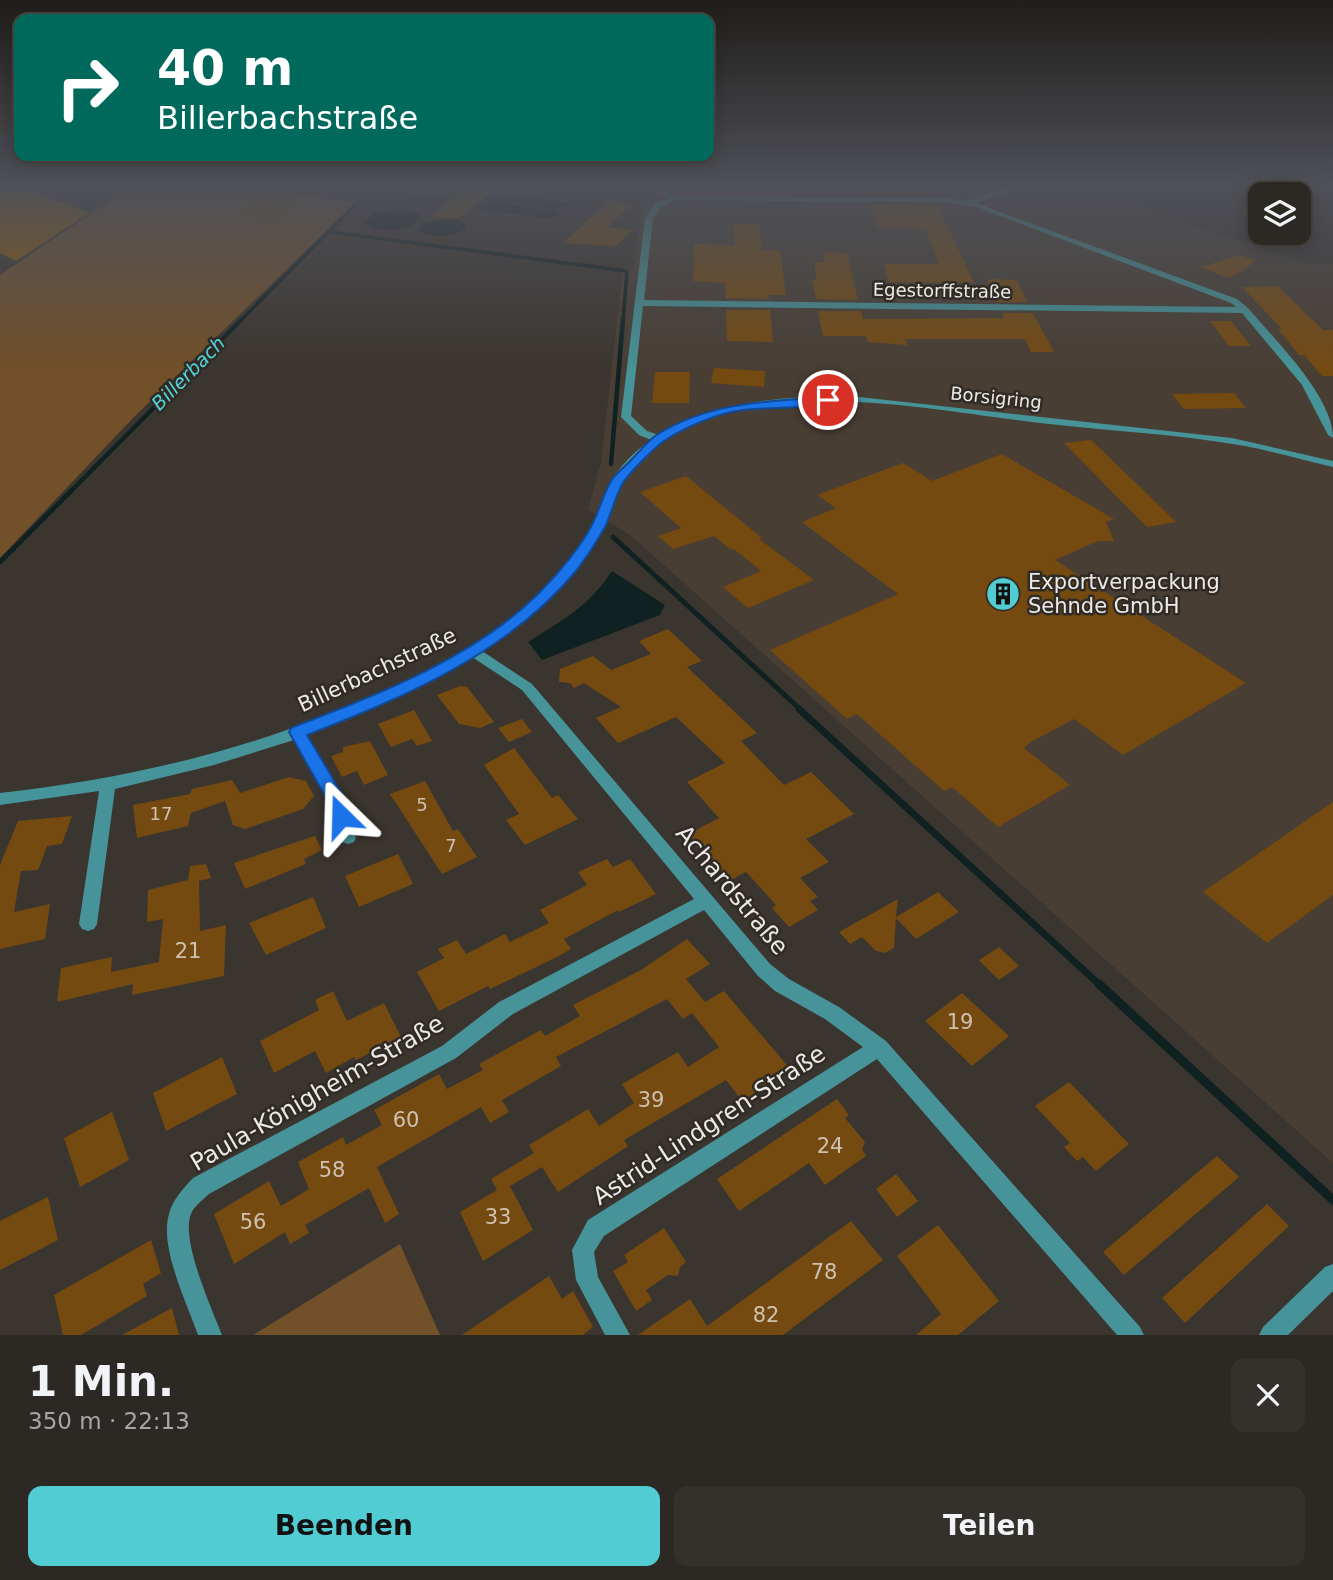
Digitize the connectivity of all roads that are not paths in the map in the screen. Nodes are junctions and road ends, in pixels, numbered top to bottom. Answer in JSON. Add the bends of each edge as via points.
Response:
{"nodes":[{"id":1,"x":646,"y":246,"type":"edge"},
{"id":2,"x":1089,"y":246,"type":"edge"},
{"id":3,"x":639,"y":303,"type":"junction"},
{"id":4,"x":1245,"y":310,"type":"junction"},
{"id":5,"x":1333,"y":435,"type":"edge"},
{"id":6,"x":659,"y":439,"type":"junction"},
{"id":7,"x":1333,"y":464,"type":"edge"},
{"id":8,"x":571,"y":567,"type":"joint"},
{"id":9,"x":473,"y":651,"type":"junction"},
{"id":10,"x":297,"y":732,"type":"junction"},
{"id":11,"x":108,"y":785,"type":"junction"},
{"id":12,"x":0,"y":799,"type":"edge"},
{"id":13,"x":348,"y":838,"type":"dead end"},
{"id":14,"x":707,"y":900,"type":"junction"},
{"id":15,"x":88,"y":924,"type":"dead end"},
{"id":16,"x":879,"y":1047,"type":"junction"},
{"id":17,"x":1333,"y":1275,"type":"edge"},
{"id":18,"x":210,"y":1335,"type":"edge"},
{"id":19,"x":618,"y":1335,"type":"edge"},
{"id":20,"x":1132,"y":1335,"type":"edge"},
{"id":21,"x":1271,"y":1335,"type":"edge"}],
"edges":[{"from":1,"to":3,"type":"street"},
{"from":2,"to":4,"type":"street","via":[[1213,292]]},
{"from":3,"to":4,"type":"street","name":"Egestorffstraße"},
{"from":3,"to":6,"type":"street","via":[[626,417],[643,433]]},
{"from":4,"to":5,"type":"street","via":[[1307,384]]},
{"from":6,"to":7,"type":"street","name":"Borsigring","via":[[739,407],[812,400],[878,402],[1232,442]]},
{"from":6,"to":8,"type":"street","name":"Borsigring","via":[[617,481],[598,526]]},
{"from":8,"to":9,"type":"street","name":"Billerbachstraße","via":[[525,613]]},
{"from":9,"to":10,"type":"street","name":"Billerbachstraße","via":[[365,706]]},
{"from":9,"to":14,"type":"street","name":"Achardstraße","via":[[527,687]]},
{"from":10,"to":11,"type":"street","name":"Billerbachstraße","via":[[172,772]]},
{"from":10,"to":13,"type":"street","name":"Billerbachstraße","via":[[333,794]]},
{"from":11,"to":12,"type":"street","name":"Billerbachstraße"},
{"from":11,"to":15,"type":"street"},
{"from":14,"to":16,"type":"street","name":"Achardstraße","via":[[764,970]]},
{"from":14,"to":18,"type":"street","name":"Paula-Königheim-Straße","via":[[506,1008],[449,1052],[201,1186],[178,1217],[176,1235]]},
{"from":16,"to":19,"type":"street","name":"Astrid-Lindgren-Straße","via":[[596,1227],[583,1250],[587,1280]]},
{"from":16,"to":20,"type":"street","name":"Achardstraße"},
{"from":17,"to":21,"type":"street"}]}
